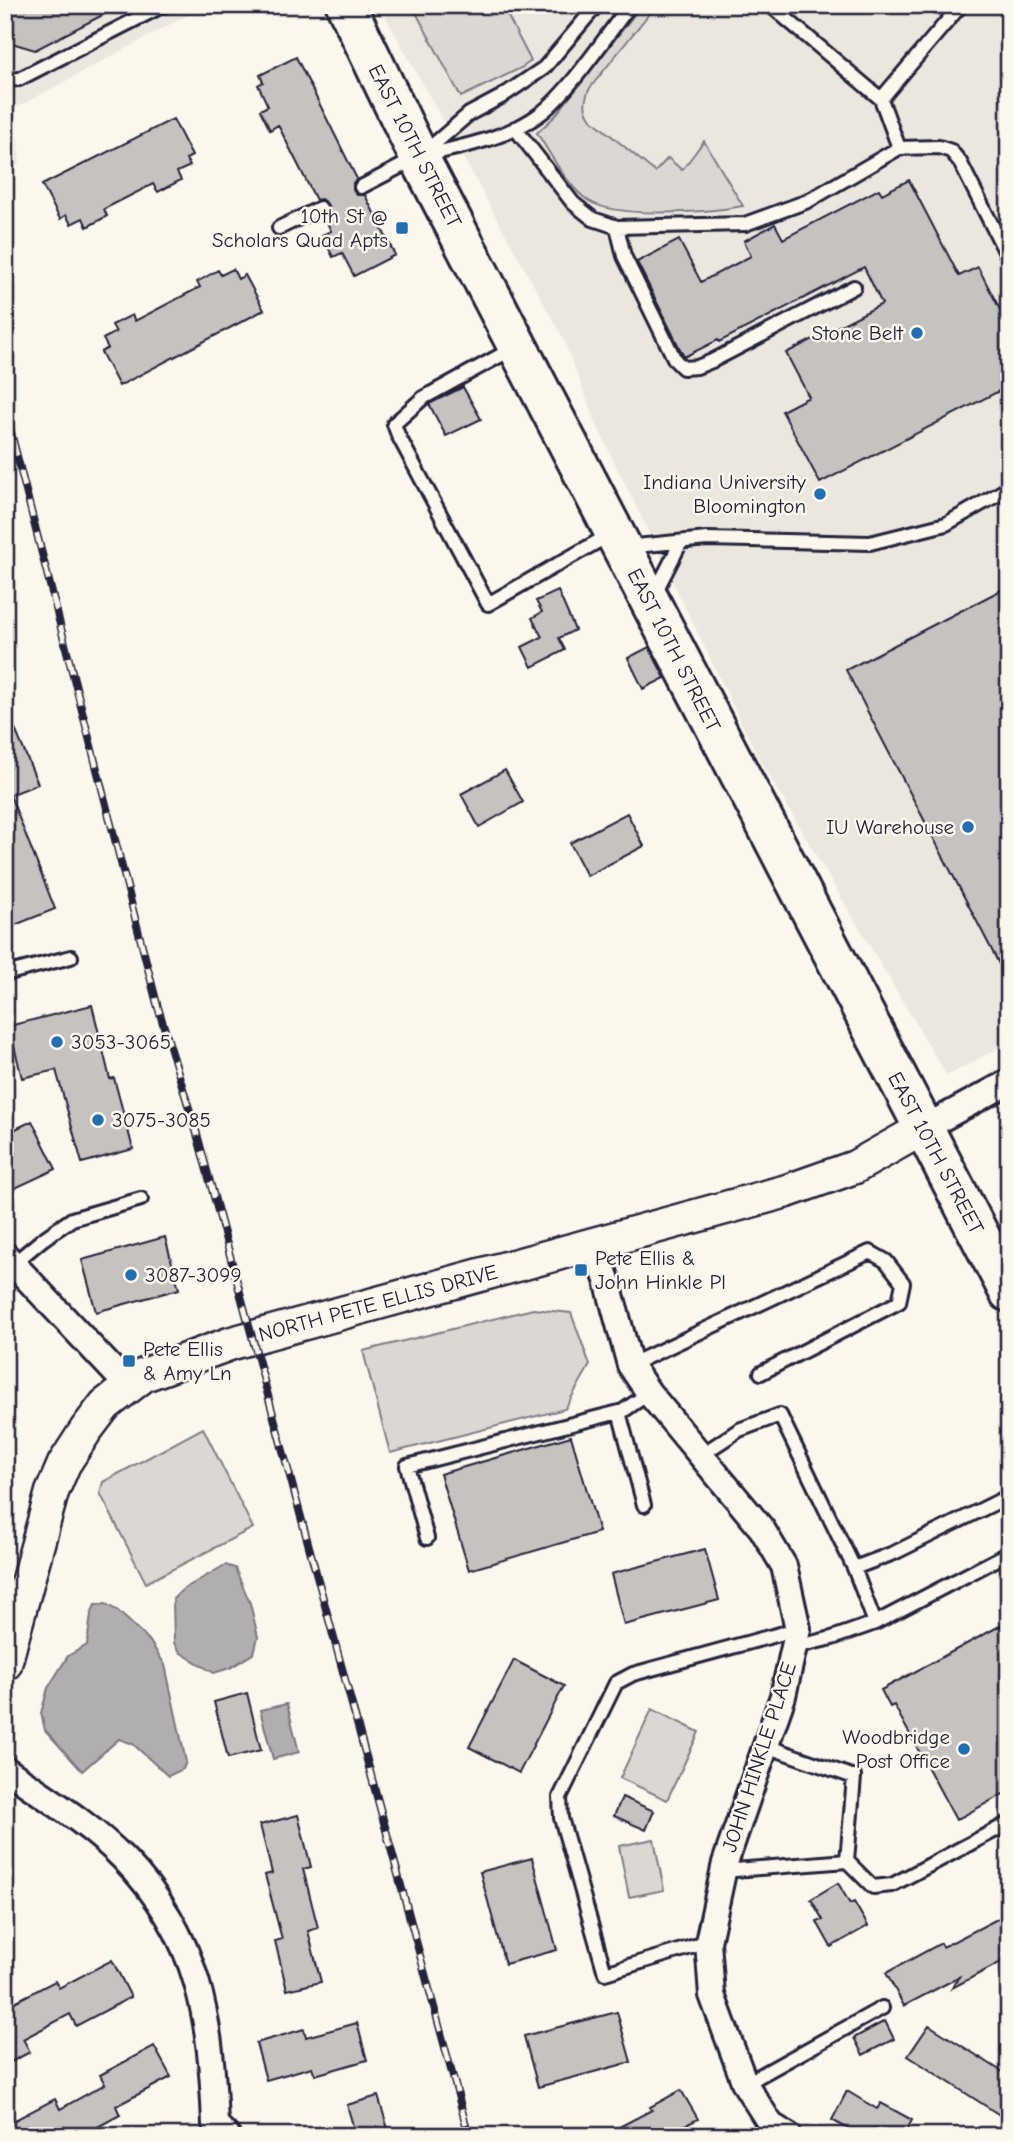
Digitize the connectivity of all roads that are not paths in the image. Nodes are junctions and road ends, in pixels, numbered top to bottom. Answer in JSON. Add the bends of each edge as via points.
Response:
{"nodes":[{"id":1,"x":164,"y":5,"type":"edge"},
{"id":2,"x":346,"y":5,"type":"edge"},
{"id":3,"x":597,"y":5,"type":"edge"},
{"id":4,"x":631,"y":5,"type":"edge"},
{"id":5,"x":770,"y":5,"type":"edge"},
{"id":6,"x":961,"y":5,"type":"edge"},
{"id":7,"x":5,"y":80,"type":"edge"},
{"id":8,"x":881,"y":99,"type":"junction"},
{"id":9,"x":515,"y":128,"type":"junction"},
{"id":10,"x":899,"y":148,"type":"junction"},
{"id":11,"x":419,"y":157,"type":"junction"},
{"id":12,"x":360,"y":187,"type":"dead end"},
{"id":13,"x":320,"y":208,"type":"dead end"},
{"id":14,"x":618,"y":227,"type":"junction"},
{"id":15,"x":279,"y":228,"type":"dead end"},
{"id":16,"x":1009,"y":259,"type":"edge"},
{"id":17,"x":854,"y":287,"type":"dead end"},
{"id":18,"x":517,"y":346,"type":"junction"},
{"id":19,"x":1009,"y":488,"type":"edge"},
{"id":20,"x":617,"y":540,"type":"junction"},
{"id":21,"x":681,"y":542,"type":"junction"},
{"id":22,"x":658,"y":618,"type":"junction"},
{"id":23,"x":71,"y":957,"type":"dead end"},
{"id":24,"x":5,"y":974,"type":"edge"},
{"id":25,"x":1009,"y":1082,"type":"edge"},
{"id":26,"x":924,"y":1128,"type":"junction"},
{"id":27,"x":141,"y":1199,"type":"dead end"},
{"id":28,"x":594,"y":1243,"type":"junction"},
{"id":29,"x":9,"y":1260,"type":"edge"},
{"id":30,"x":1009,"y":1292,"type":"edge"},
{"id":31,"x":630,"y":1364,"type":"junction"},
{"id":32,"x":761,"y":1373,"type":"dead end"},
{"id":33,"x":128,"y":1386,"type":"junction"},
{"id":34,"x":649,"y":1393,"type":"junction"},
{"id":35,"x":619,"y":1412,"type":"junction"},
{"id":36,"x":701,"y":1455,"type":"junction"},
{"id":37,"x":1009,"y":1496,"type":"edge"},
{"id":38,"x":644,"y":1505,"type":"dead end"},
{"id":39,"x":427,"y":1538,"type":"dead end"},
{"id":40,"x":1009,"y":1553,"type":"edge"},
{"id":41,"x":854,"y":1568,"type":"junction"},
{"id":42,"x":875,"y":1623,"type":"junction"},
{"id":43,"x":796,"y":1638,"type":"junction"},
{"id":44,"x":5,"y":1664,"type":"edge"},
{"id":45,"x":766,"y":1746,"type":"junction"},
{"id":46,"x":5,"y":1769,"type":"edge"},
{"id":47,"x":1009,"y":1823,"type":"edge"},
{"id":48,"x":847,"y":1861,"type":"junction"},
{"id":49,"x":723,"y":1871,"type":"junction"},
{"id":50,"x":708,"y":1942,"type":"junction"},
{"id":51,"x":882,"y":2008,"type":"dead end"},
{"id":52,"x":744,"y":2084,"type":"junction"},
{"id":53,"x":227,"y":2136,"type":"edge"},
{"id":54,"x":789,"y":2136,"type":"edge"}],
"edges":[{"from":1,"to":7,"type":"lane","via":[[19,79]]},
{"from":2,"to":11,"type":"main road","name":"EAST 10TH STREET"},
{"from":3,"to":11,"type":"lane","via":[[544,68],[469,114]]},
{"from":4,"to":9,"type":"lane","via":[[558,96]]},
{"from":5,"to":8,"type":"lane"},
{"from":6,"to":8,"type":"lane"},
{"from":8,"to":10,"type":"lane"},
{"from":9,"to":11,"type":"lane","via":[[482,142]]},
{"from":9,"to":14,"type":"lane","via":[[573,203],[593,219]]},
{"from":10,"to":14,"type":"lane","via":[[808,201],[745,224]]},
{"from":10,"to":16,"type":"lane","via":[[951,151]]},
{"from":11,"to":12,"type":"lane"},
{"from":11,"to":18,"type":"main road","name":"EAST 10TH STREET"},
{"from":13,"to":15,"type":"lane"},
{"from":14,"to":17,"type":"lane","via":[[624,256],[683,368],[712,361]]},
{"from":18,"to":20,"type":"main road","name":"EAST 10TH STREET"},
{"from":18,"to":20,"type":"lane","via":[[423,398],[394,424],[398,435],[488,604]]},
{"from":19,"to":21,"type":"lane","via":[[946,524],[870,542]]},
{"from":20,"to":21,"type":"lane"},
{"from":20,"to":22,"type":"main road","name":"EAST 10TH STREET"},
{"from":21,"to":22,"type":"lane","via":[[659,584]]},
{"from":22,"to":26,"type":"main road","name":"EAST 10TH STREET"},
{"from":23,"to":24,"type":"lane"},
{"from":25,"to":26,"type":"street"},
{"from":26,"to":28,"type":"street","name":"NORTH PETE ELLIS DRIVE","via":[[855,1167],[787,1191]]},
{"from":26,"to":30,"type":"main road","name":"EAST 10TH STREET"},
{"from":27,"to":29,"type":"lane","via":[[72,1219]]},
{"from":28,"to":31,"type":"street","name":"JOHN HINKLE PLACE"},
{"from":28,"to":33,"type":"street","name":"NORTH PETE ELLIS DRIVE","via":[[232,1343],[162,1367]]},
{"from":29,"to":33,"type":"street"},
{"from":31,"to":32,"type":"lane","via":[[870,1252],[886,1261],[903,1283],[899,1302]]},
{"from":31,"to":34,"type":"street","name":"JOHN HINKLE PLACE"},
{"from":33,"to":44,"type":"street","name":"NORTH PETE ELLIS DRIVE","via":[[104,1405],[56,1482]]},
{"from":34,"to":35,"type":"lane"},
{"from":34,"to":36,"type":"street","name":"JOHN HINKLE PLACE"},
{"from":35,"to":38,"type":"lane"},
{"from":35,"to":39,"type":"lane","via":[[407,1466]]},
{"from":36,"to":41,"type":"lane","via":[[739,1430],[780,1415]]},
{"from":36,"to":43,"type":"street","name":"JOHN HINKLE PLACE","via":[[762,1529],[784,1566]]},
{"from":37,"to":41,"type":"lane"},
{"from":40,"to":42,"type":"lane"},
{"from":41,"to":42,"type":"lane"},
{"from":42,"to":43,"type":"lane","via":[[832,1638]]},
{"from":43,"to":45,"type":"street","name":"JOHN HINKLE PLACE"},
{"from":43,"to":50,"type":"lane","via":[[633,1674],[616,1683],[560,1797],[561,1818],[605,1973]]},
{"from":45,"to":48,"type":"lane","via":[[854,1777]]},
{"from":45,"to":49,"type":"street","name":"JOHN HINKLE PLACE"},
{"from":46,"to":53,"type":"street","via":[[122,1858],[170,1919],[200,1988],[213,2060],[215,2124]]},
{"from":47,"to":48,"type":"lane","via":[[892,1885],[873,1886]]},
{"from":48,"to":49,"type":"lane"},
{"from":49,"to":50,"type":"street","name":"JOHN HINKLE PLACE"},
{"from":50,"to":52,"type":"street","name":"JOHN HINKLE PLACE","via":[[712,1995]]},
{"from":51,"to":52,"type":"lane"},
{"from":52,"to":54,"type":"street","name":"JOHN HINKLE PLACE","via":[[771,2125]]}]}
